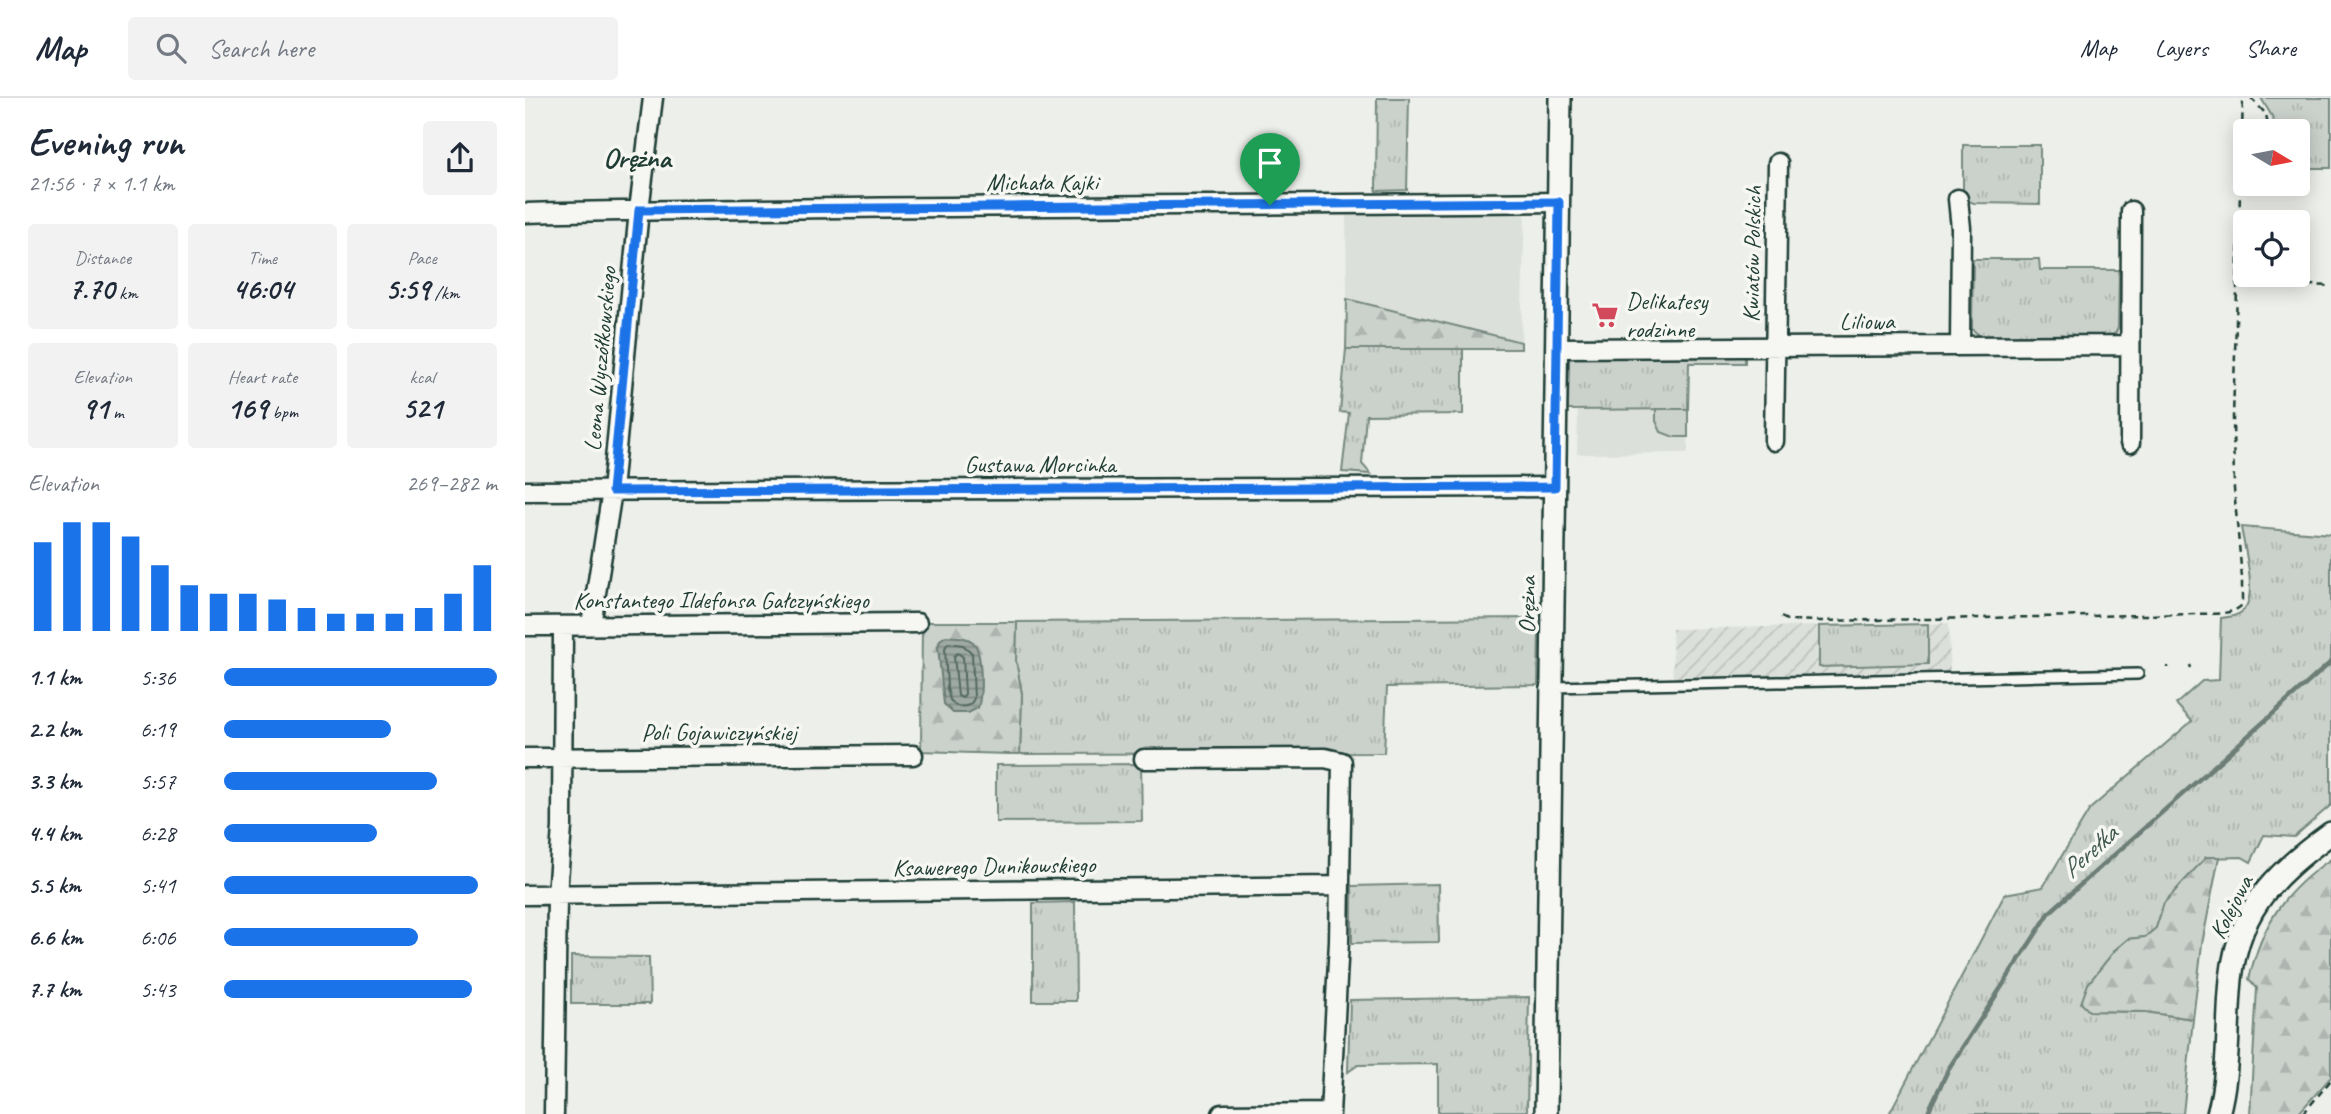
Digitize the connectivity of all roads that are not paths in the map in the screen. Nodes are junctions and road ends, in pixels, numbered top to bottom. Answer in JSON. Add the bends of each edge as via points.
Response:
{"nodes":[{"id":1,"x":653,"y":98,"type":"edge"},
{"id":2,"x":1560,"y":98,"type":"edge"},
{"id":3,"x":1778,"y":163,"type":"dead end"},
{"id":4,"x":1958,"y":199,"type":"dead end"},
{"id":5,"x":1559,"y":202,"type":"junction"},
{"id":6,"x":639,"y":210,"type":"junction"},
{"id":7,"x":2131,"y":211,"type":"dead end"},
{"id":8,"x":525,"y":213,"type":"edge"},
{"id":9,"x":1960,"y":345,"type":"junction"},
{"id":10,"x":2130,"y":345,"type":"junction"},
{"id":11,"x":1775,"y":346,"type":"junction"},
{"id":12,"x":1556,"y":348,"type":"junction"},
{"id":13,"x":1774,"y":441,"type":"dead end"},
{"id":14,"x":2130,"y":443,"type":"dead end"},
{"id":15,"x":1555,"y":487,"type":"junction"},
{"id":16,"x":525,"y":491,"type":"edge"},
{"id":17,"x":612,"y":491,"type":"junction"},
{"id":18,"x":917,"y":623,"type":"dead end"},
{"id":19,"x":591,"y":625,"type":"junction"},
{"id":20,"x":525,"y":626,"type":"edge"},
{"id":21,"x":563,"y":626,"type":"junction"},
{"id":22,"x":2138,"y":674,"type":"dead end"},
{"id":23,"x":1552,"y":687,"type":"junction"},
{"id":24,"x":913,"y":755,"type":"dead end"},
{"id":25,"x":563,"y":757,"type":"junction"},
{"id":26,"x":525,"y":758,"type":"edge"},
{"id":27,"x":1144,"y":759,"type":"dead end"},
{"id":28,"x":2331,"y":833,"type":"edge"},
{"id":29,"x":1339,"y":886,"type":"junction"},
{"id":30,"x":525,"y":895,"type":"edge"},
{"id":31,"x":557,"y":895,"type":"junction"},
{"id":32,"x":554,"y":1114,"type":"edge"},
{"id":33,"x":1222,"y":1114,"type":"edge"},
{"id":34,"x":1330,"y":1114,"type":"edge"},
{"id":35,"x":1546,"y":1114,"type":"edge"},
{"id":36,"x":2218,"y":1114,"type":"edge"}],
"edges":[{"from":1,"to":6,"type":"street","name":"Leona Wyczółkowskiego"},
{"from":2,"to":5,"type":"street","name":"Orężna"},
{"from":3,"to":11,"type":"street","name":"Kwiatów Polskich"},
{"from":4,"to":9,"type":"street"},
{"from":5,"to":6,"type":"street","name":"Michała Kajki"},
{"from":5,"to":12,"type":"street","name":"Orężna"},
{"from":6,"to":8,"type":"street","name":"Michała Kajki"},
{"from":6,"to":17,"type":"street","name":"Leona Wyczółkowskiego"},
{"from":7,"to":10,"type":"street"},
{"from":9,"to":10,"type":"street","name":"Liliowa"},
{"from":9,"to":11,"type":"street","name":"Liliowa"},
{"from":10,"to":14,"type":"street"},
{"from":11,"to":12,"type":"street","name":"Liliowa"},
{"from":11,"to":13,"type":"street"},
{"from":12,"to":15,"type":"street","name":"Orężna"},
{"from":15,"to":17,"type":"street","name":"Gustawa Morcinka"},
{"from":15,"to":23,"type":"street","name":"Orężna"},
{"from":16,"to":17,"type":"street","name":"Gustawa Morcinka"},
{"from":17,"to":19,"type":"street","name":"Leona Wyczółkowskiego"},
{"from":18,"to":19,"type":"street","name":"Konstantego Ildefonsa Gałczyńskiego"},
{"from":19,"to":21,"type":"street","name":"Konstantego Ildefonsa Gałczyńskiego"},
{"from":20,"to":21,"type":"street","name":"Konstantego Ildefonsa Gałczyńskiego"},
{"from":21,"to":25,"type":"street"},
{"from":22,"to":23,"type":"lane"},
{"from":23,"to":35,"type":"street","name":"Orężna"},
{"from":24,"to":25,"type":"street","name":"Poli Gojawiczyńskiej"},
{"from":25,"to":26,"type":"street","name":"Poli Gojawiczyńskiej"},
{"from":25,"to":31,"type":"street"},
{"from":27,"to":29,"type":"street","via":[[1325,758],[1342,762]]},
{"from":28,"to":36,"type":"street","name":"Kolejowa","via":[[2274,879],[2247,920],[2232,962],[2228,1057]]},
{"from":29,"to":31,"type":"street","name":"Ksawerego Dunikowskiego"},
{"from":29,"to":34,"type":"street"},
{"from":30,"to":31,"type":"street","name":"Ksawerego Dunikowskiego"},
{"from":31,"to":32,"type":"street"},
{"from":33,"to":34,"type":"street"}]}
